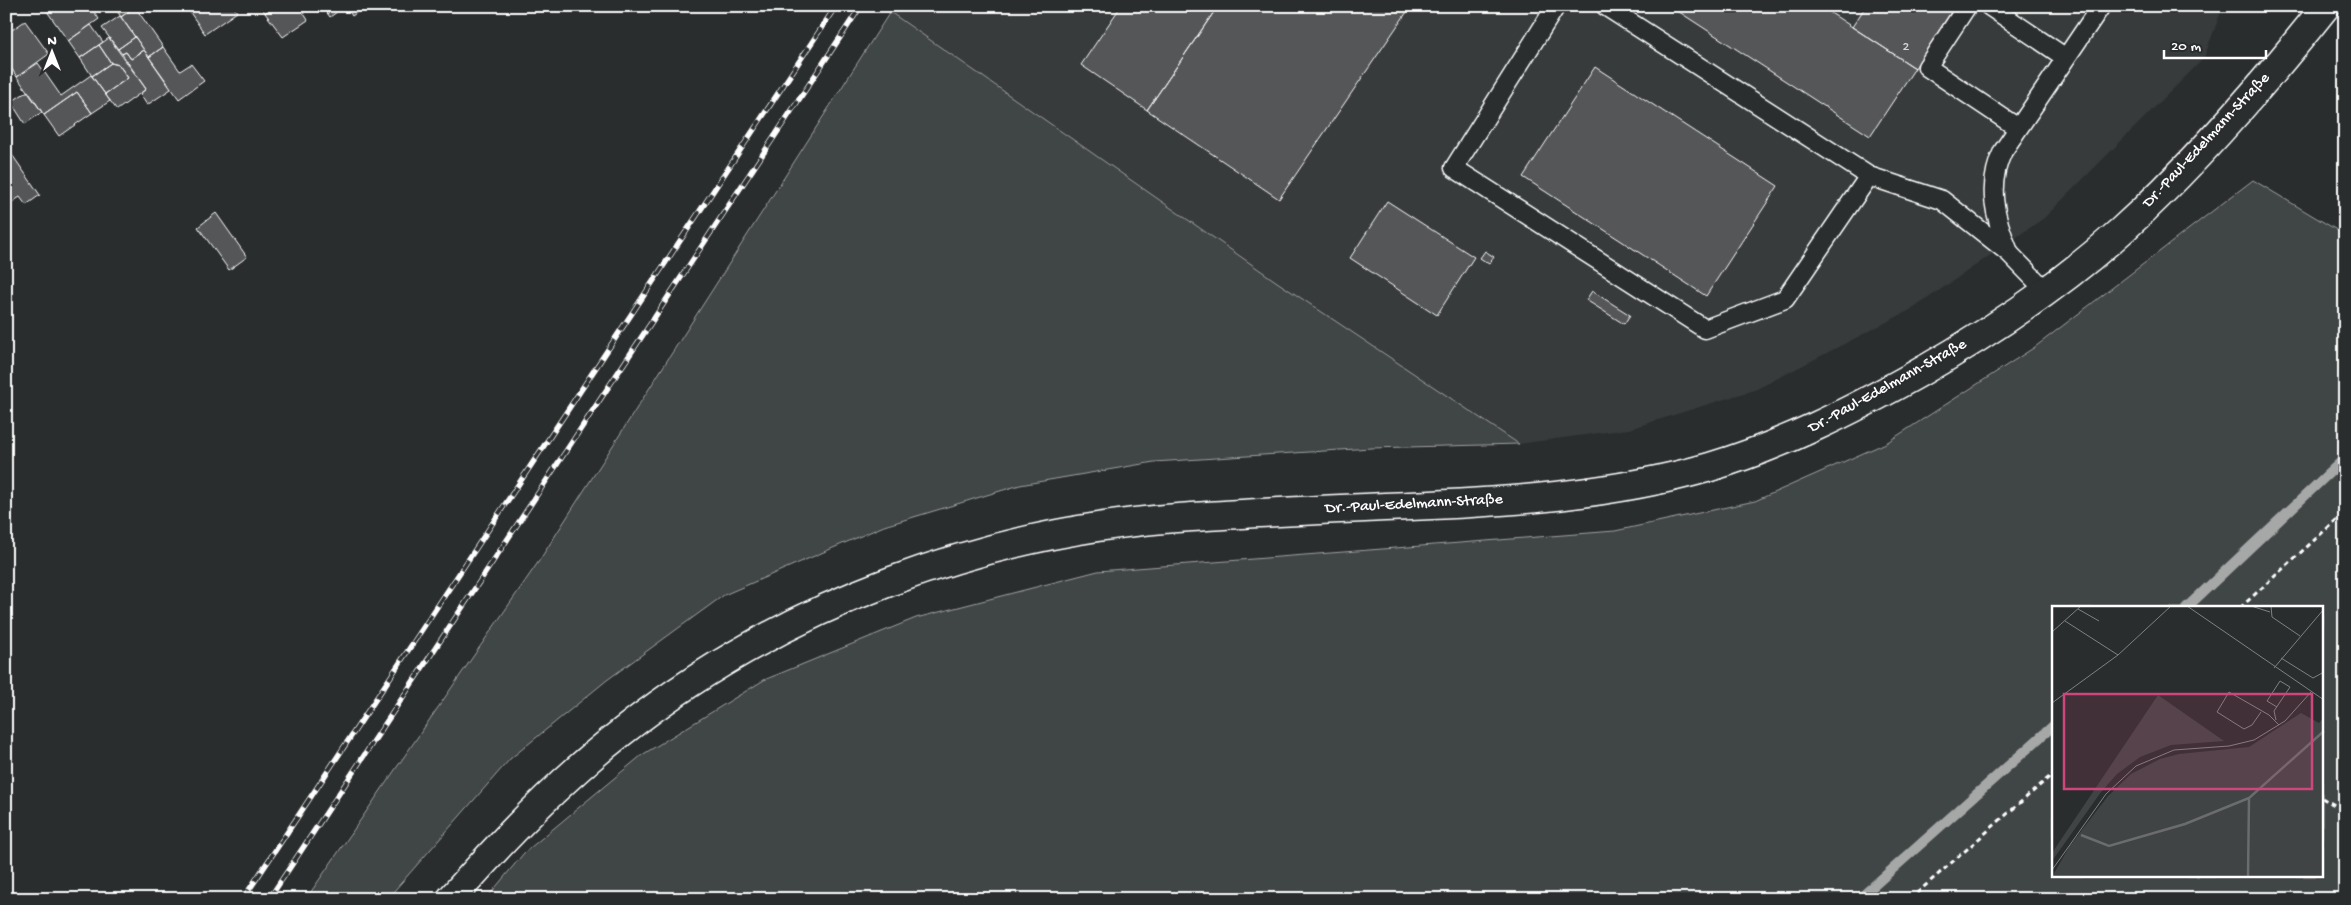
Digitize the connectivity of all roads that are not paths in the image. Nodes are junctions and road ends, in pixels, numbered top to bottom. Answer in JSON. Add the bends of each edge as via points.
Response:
{"nodes":[{"id":1,"x":1556,"y":6,"type":"edge"},
{"id":2,"x":1604,"y":6,"type":"edge"},
{"id":3,"x":1968,"y":6,"type":"edge"},
{"id":4,"x":1989,"y":6,"type":"edge"},
{"id":5,"x":2101,"y":6,"type":"edge"},
{"id":6,"x":2326,"y":6,"type":"edge"},
{"id":7,"x":2066,"y":58,"type":"junction"},
{"id":8,"x":2018,"y":128,"type":"junction"},
{"id":9,"x":1869,"y":176,"type":"junction"},
{"id":10,"x":2009,"y":253,"type":"junction"},
{"id":11,"x":2046,"y":291,"type":"junction"},
{"id":12,"x":451,"y":899,"type":"edge"}],
"edges":[{"from":1,"to":9,"type":"lane","via":[[1454,168],[1705,329],[1785,299]]},
{"from":2,"to":9,"type":"lane"},
{"from":3,"to":8,"type":"lane","via":[[1927,67]]},
{"from":4,"to":7,"type":"lane"},
{"from":5,"to":7,"type":"lane"},
{"from":6,"to":11,"type":"street","name":"Dr.-Paul-Edelmann-Straße","via":[[2168,186],[2117,235]]},
{"from":7,"to":8,"type":"lane"},
{"from":8,"to":10,"type":"lane","via":[[1996,165],[1993,180],[1994,209]]},
{"from":9,"to":10,"type":"lane","via":[[1942,200]]},
{"from":10,"to":11,"type":"lane"},
{"from":11,"to":12,"type":"street","name":"Dr.-Paul-Edelmann-Straße","via":[[1937,363],[1831,420],[1749,454],[1674,476],[1534,499],[1186,517],[1096,526],[998,547],[904,576],[827,608],[746,650],[626,728],[535,809]]}]}
